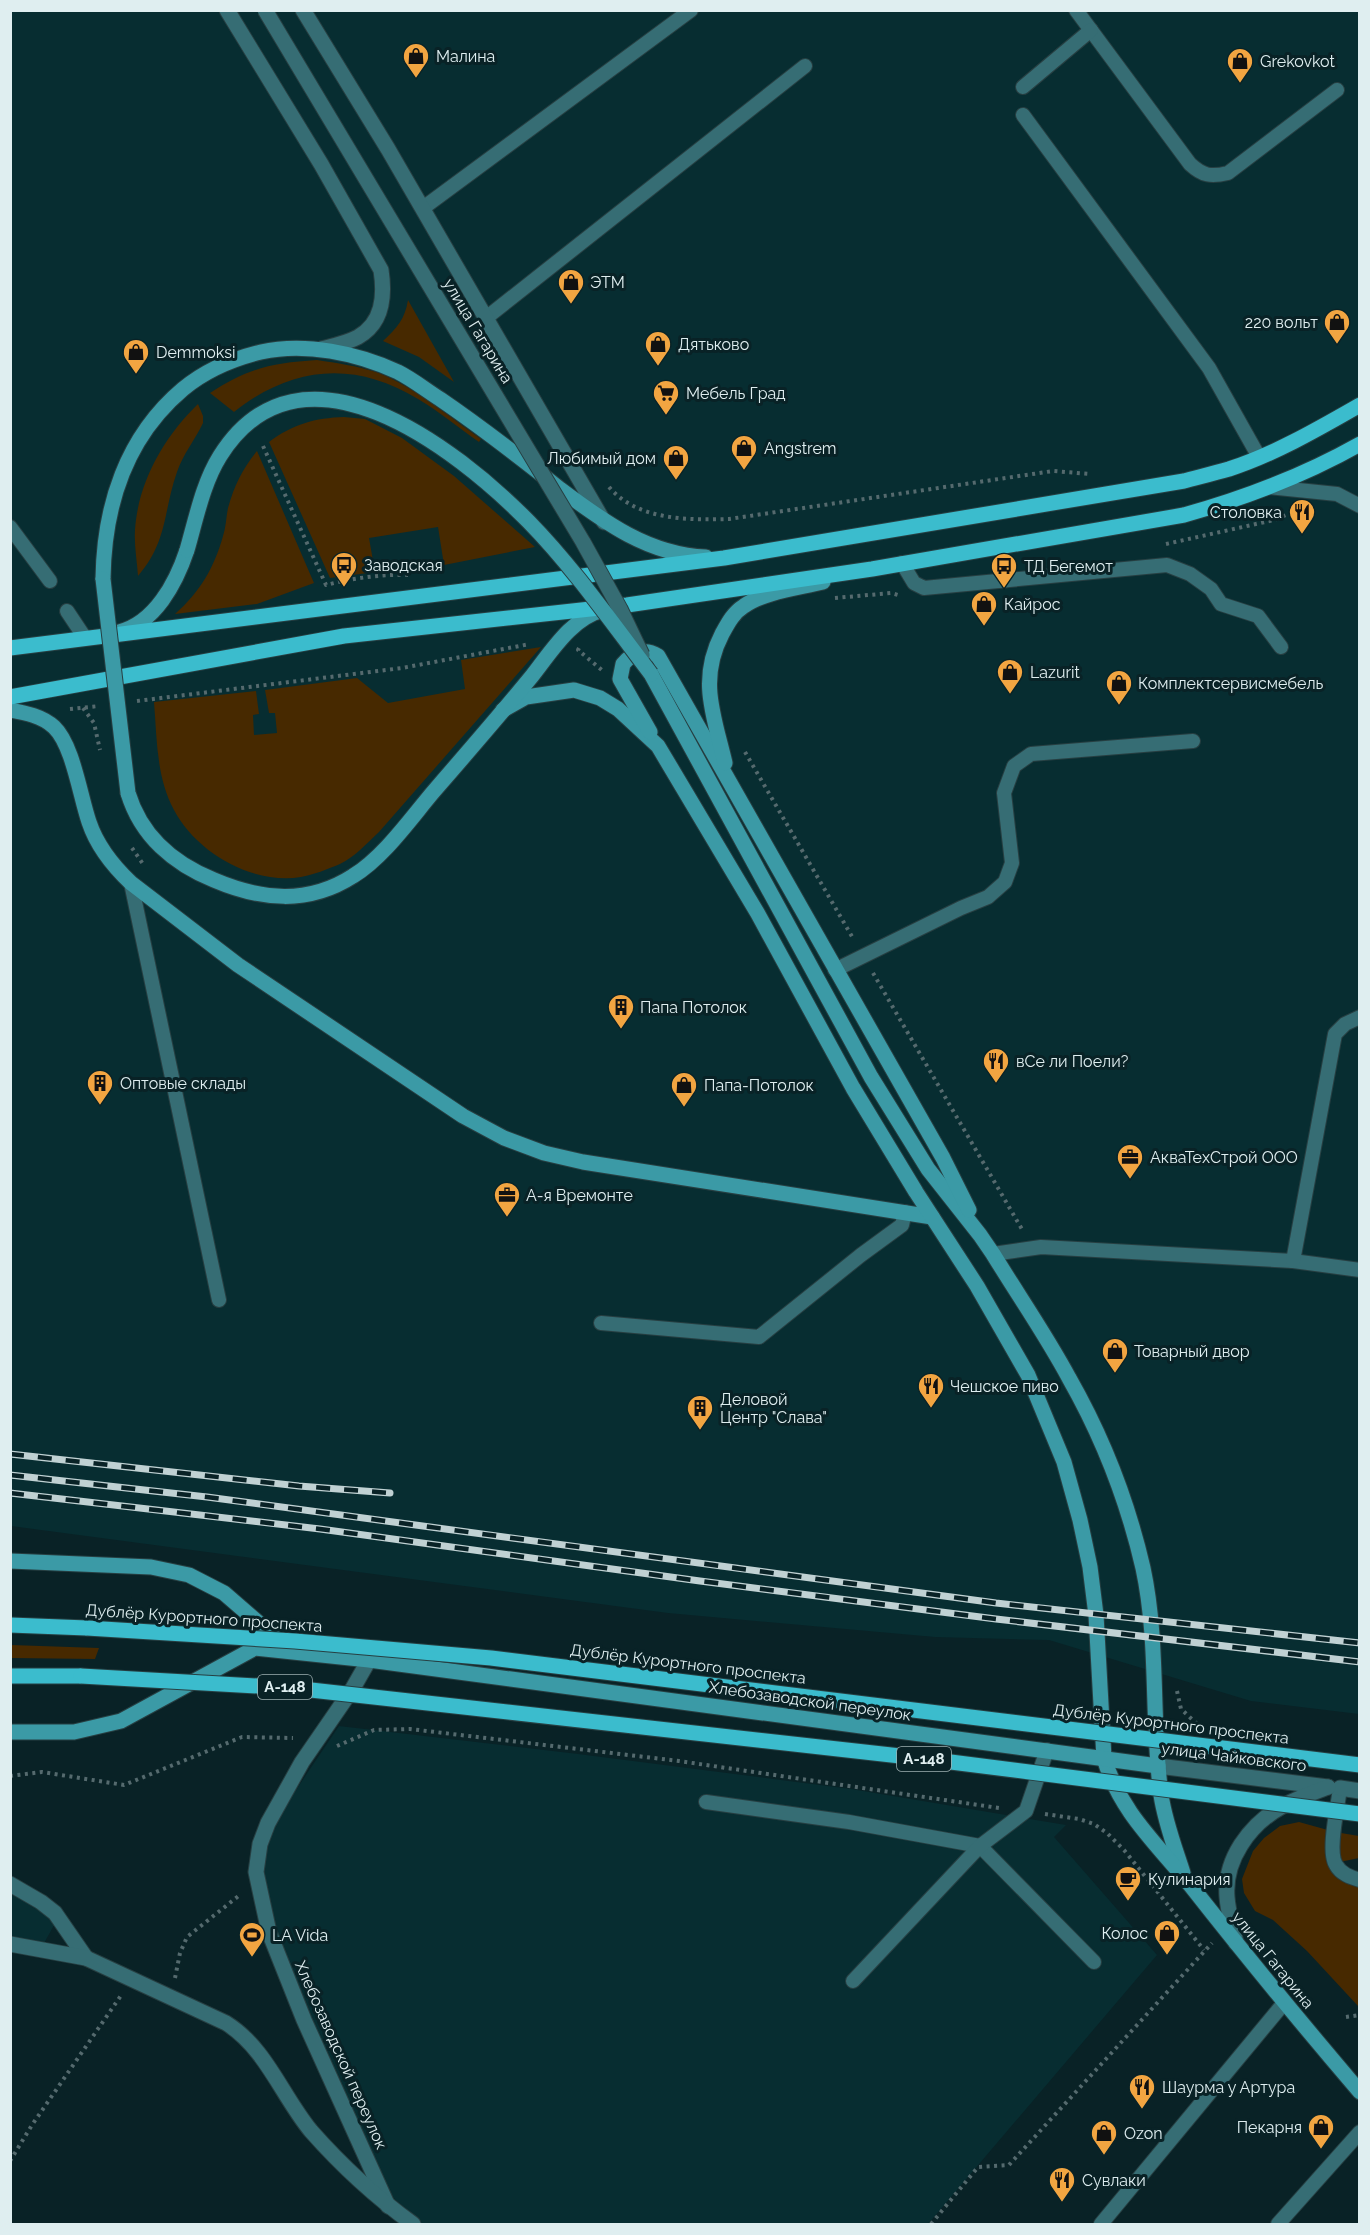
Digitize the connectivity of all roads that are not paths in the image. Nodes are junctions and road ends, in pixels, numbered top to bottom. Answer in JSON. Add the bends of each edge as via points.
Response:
{"nodes":[{"id":1,"x":227,"y":10,"type":"edge"},
{"id":2,"x":264,"y":10,"type":"edge"},
{"id":3,"x":303,"y":10,"type":"edge"},
{"id":4,"x":692,"y":10,"type":"edge"},
{"id":5,"x":1076,"y":10,"type":"edge"},
{"id":6,"x":1091,"y":30,"type":"junction"},
{"id":7,"x":805,"y":66,"type":"dead end"},
{"id":8,"x":1023,"y":87,"type":"dead end"},
{"id":9,"x":1337,"y":90,"type":"dead end"},
{"id":10,"x":1023,"y":115,"type":"dead end"},
{"id":11,"x":423,"y":208,"type":"junction"},
{"id":12,"x":486,"y":318,"type":"junction"},
{"id":13,"x":321,"y":349,"type":"junction"},
{"id":14,"x":1359,"y":405,"type":"edge"},
{"id":15,"x":1359,"y":444,"type":"edge"},
{"id":16,"x":1259,"y":457,"type":"junction"},
{"id":17,"x":1266,"y":487,"type":"junction"},
{"id":18,"x":1359,"y":506,"type":"edge"},
{"id":19,"x":604,"y":522,"type":"junction"},
{"id":20,"x":10,"y":527,"type":"edge"},
{"id":21,"x":724,"y":558,"type":"junction"},
{"id":22,"x":902,"y":563,"type":"junction"},
{"id":23,"x":872,"y":568,"type":"junction"},
{"id":24,"x":50,"y":581,"type":"dead end"},
{"id":25,"x":627,"y":605,"type":"junction"},
{"id":26,"x":67,"y":611,"type":"dead end"},
{"id":27,"x":107,"y":635,"type":"junction"},
{"id":28,"x":85,"y":638,"type":"junction"},
{"id":29,"x":1281,"y":647,"type":"dead end"},
{"id":30,"x":10,"y":648,"type":"edge"},
{"id":31,"x":651,"y":674,"type":"junction"},
{"id":32,"x":10,"y":697,"type":"edge"},
{"id":33,"x":10,"y":710,"type":"edge"},
{"id":34,"x":504,"y":710,"type":"junction"},
{"id":35,"x":1193,"y":741,"type":"dead end"},
{"id":36,"x":658,"y":746,"type":"junction"},
{"id":37,"x":729,"y":780,"type":"junction"},
{"id":38,"x":131,"y":883,"type":"junction"},
{"id":39,"x":835,"y":970,"type":"junction"},
{"id":40,"x":1359,"y":1017,"type":"edge"},
{"id":41,"x":905,"y":1212,"type":"junction"},
{"id":42,"x":932,"y":1216,"type":"junction"},
{"id":43,"x":980,"y":1235,"type":"junction"},
{"id":44,"x":993,"y":1254,"type":"junction"},
{"id":45,"x":1293,"y":1261,"type":"junction"},
{"id":46,"x":1359,"y":1270,"type":"edge"},
{"id":47,"x":219,"y":1300,"type":"dead end"},
{"id":48,"x":601,"y":1323,"type":"dead end"},
{"id":49,"x":10,"y":1561,"type":"edge"},
{"id":50,"x":10,"y":1625,"type":"edge"},
{"id":51,"x":291,"y":1652,"type":"junction"},
{"id":52,"x":369,"y":1660,"type":"junction"},
{"id":53,"x":10,"y":1676,"type":"edge"},
{"id":54,"x":10,"y":1732,"type":"edge"},
{"id":55,"x":1047,"y":1750,"type":"junction"},
{"id":56,"x":1104,"y":1758,"type":"junction"},
{"id":57,"x":1359,"y":1765,"type":"edge"},
{"id":58,"x":1158,"y":1766,"type":"junction"},
{"id":59,"x":1334,"y":1787,"type":"junction"},
{"id":60,"x":1359,"y":1791,"type":"edge"},
{"id":61,"x":706,"y":1802,"type":"dead end"},
{"id":62,"x":1359,"y":1814,"type":"edge"},
{"id":63,"x":980,"y":1846,"type":"junction"},
{"id":64,"x":1185,"y":1879,"type":"junction"},
{"id":65,"x":1359,"y":1880,"type":"edge"},
{"id":66,"x":10,"y":1884,"type":"edge"},
{"id":67,"x":1236,"y":1943,"type":"junction"},
{"id":68,"x":10,"y":1944,"type":"edge"},
{"id":69,"x":86,"y":1958,"type":"junction"},
{"id":70,"x":1094,"y":1962,"type":"dead end"},
{"id":71,"x":853,"y":1981,"type":"dead end"},
{"id":72,"x":1284,"y":2003,"type":"junction"},
{"id":73,"x":1359,"y":2092,"type":"edge"},
{"id":74,"x":1359,"y":2132,"type":"edge"},
{"id":75,"x":388,"y":2206,"type":"junction"},
{"id":76,"x":413,"y":2224,"type":"edge"},
{"id":77,"x":1101,"y":2224,"type":"edge"},
{"id":78,"x":1278,"y":2224,"type":"edge"}],
"edges":[{"from":1,"to":13,"type":"street","via":[[381,270],[383,300],[376,320],[357,338]]},
{"from":2,"to":31,"type":"street","name":"улица Гагарина","bridge":true,"via":[[583,542]]},
{"from":3,"to":11,"type":"street"},
{"from":4,"to":11,"type":"lane"},
{"from":5,"to":6,"type":"lane"},
{"from":6,"to":8,"type":"lane"},
{"from":6,"to":9,"type":"lane","via":[[1190,164],[1213,177],[1228,173]]},
{"from":7,"to":12,"type":"lane"},
{"from":10,"to":16,"type":"lane","via":[[1209,368]]},
{"from":11,"to":12,"type":"street"},
{"from":12,"to":19,"type":"street"},
{"from":13,"to":19,"type":"main road","via":[[398,373],[465,416]]},
{"from":13,"to":34,"type":"main road","bridge":true,"via":[[269,350],[244,356],[207,373],[168,402],[151,422],[120,476],[111,506],[103,579],[129,793],[140,820],[162,849],[193,872],[261,895],[284,898],[309,894],[355,876],[383,850]]},
{"from":14,"to":16,"type":"main road"},
{"from":15,"to":17,"type":"main road"},
{"from":16,"to":21,"type":"main road","via":[[1184,481]]},
{"from":17,"to":18,"type":"lane","via":[[1337,494]]},
{"from":17,"to":22,"type":"main road","via":[[1184,515]]},
{"from":19,"to":21,"type":"main road","via":[[658,548],[691,557]]},
{"from":20,"to":24,"type":"lane"},
{"from":21,"to":27,"type":"main road"},
{"from":22,"to":23,"type":"main road"},
{"from":22,"to":29,"type":"lane","via":[[914,583],[924,588],[1167,565],[1190,574],[1210,589],[1221,604],[1257,616]]},
{"from":23,"to":25,"type":"main road"},
{"from":23,"to":37,"type":"main road","via":[[763,597],[733,615],[711,659],[708,681]]},
{"from":25,"to":32,"type":"main road","via":[[344,636]]},
{"from":25,"to":34,"type":"main road","via":[[600,611],[578,622]]},
{"from":26,"to":28,"type":"lane"},
{"from":27,"to":28,"type":"main road"},
{"from":27,"to":31,"type":"main road","bridge":true,"via":[[132,629],[160,603],[182,566],[210,476],[229,442],[266,412],[284,403],[317,398],[348,402],[385,416],[454,458],[490,486],[568,566]]},
{"from":28,"to":30,"type":"main road"},
{"from":31,"to":43,"type":"main road","via":[[871,1077],[928,1169]]},
{"from":33,"to":38,"type":"main road","via":[[43,719],[64,740],[90,824],[115,868]]},
{"from":34,"to":36,"type":"main road","via":[[526,697],[574,690],[618,709]]},
{"from":35,"to":39,"type":"lane","via":[[1031,754],[1014,766],[1004,793],[1012,863],[1005,882],[988,897]]},
{"from":36,"to":37,"type":"main road","name":"улица Гагарина","via":[[620,680],[623,664],[638,652],[658,656]]},
{"from":36,"to":42,"type":"main road","name":"улица Гагарина"},
{"from":37,"to":39,"type":"main road","name":"улица Гагарина"},
{"from":38,"to":41,"type":"main road","via":[[248,971],[463,1116],[504,1138],[583,1162]]},
{"from":38,"to":47,"type":"lane"},
{"from":39,"to":43,"type":"main road","name":"улица Гагарина","via":[[943,1158]]},
{"from":40,"to":45,"type":"lane","via":[[1335,1035]]},
{"from":41,"to":42,"type":"main road"},
{"from":41,"to":48,"type":"lane","via":[[902,1225],[759,1337]]},
{"from":42,"to":56,"type":"main road","name":"улица Гагарина","via":[[1028,1375],[1064,1462],[1090,1567]]},
{"from":43,"to":44,"type":"main road"},
{"from":44,"to":45,"type":"lane","via":[[1041,1247]]},
{"from":44,"to":58,"type":"main road","via":[[1070,1378],[1104,1450],[1129,1519],[1143,1568],[1151,1622]]},
{"from":45,"to":46,"type":"lane"},
{"from":49,"to":51,"type":"main road","number":"А-148","via":[[151,1567],[189,1575],[224,1593]]},
{"from":50,"to":57,"type":"main road","name":"Дублёр Курортного проспекта","bridge":true,"via":[[295,1641],[491,1658]]},
{"from":51,"to":52,"type":"main road","name":"Хлебозаводской переулок"},
{"from":51,"to":54,"type":"main road","name":"Хлебозаводской переулок","via":[[255,1648],[122,1721],[74,1732]]},
{"from":52,"to":55,"type":"main road","name":"Хлебозаводской переулок"},
{"from":52,"to":75,"type":"street","name":"Хлебозаводской переулок","via":[[302,1762],[268,1823],[256,1872],[269,1932],[295,1998]]},
{"from":53,"to":62,"type":"main road","number":"А-148","bridge":true,"via":[[81,1676],[293,1688],[430,1702]]},
{"from":55,"to":56,"type":"main road","name":"Хлебозаводской переулок"},
{"from":55,"to":63,"type":"lane","via":[[1026,1811]]},
{"from":56,"to":58,"type":"main road","name":"улица Чайковского"},
{"from":56,"to":64,"type":"main road","name":"улица Гагарина","via":[[1121,1801]]},
{"from":58,"to":59,"type":"street","name":"улица Чайковского"},
{"from":58,"to":64,"type":"main road","via":[[1165,1813]]},
{"from":59,"to":60,"type":"street","name":"улица Чайковского"},
{"from":59,"to":65,"type":"lane","via":[[1334,1863],[1341,1872]]},
{"from":59,"to":67,"type":"street","via":[[1281,1807],[1252,1829],[1237,1852],[1228,1876],[1227,1898]]},
{"from":61,"to":63,"type":"lane"},
{"from":63,"to":70,"type":"lane"},
{"from":63,"to":71,"type":"lane"},
{"from":64,"to":67,"type":"main road","name":"улица Гагарина"},
{"from":66,"to":69,"type":"street","via":[[55,1913]]},
{"from":67,"to":72,"type":"main road","name":"улица Гагарина"},
{"from":68,"to":69,"type":"street"},
{"from":69,"to":75,"type":"street","via":[[241,2032],[311,2130]]},
{"from":72,"to":73,"type":"main road","name":"улица Гагарина"},
{"from":72,"to":77,"type":"lane"},
{"from":74,"to":78,"type":"lane"},
{"from":75,"to":76,"type":"street"}]}
